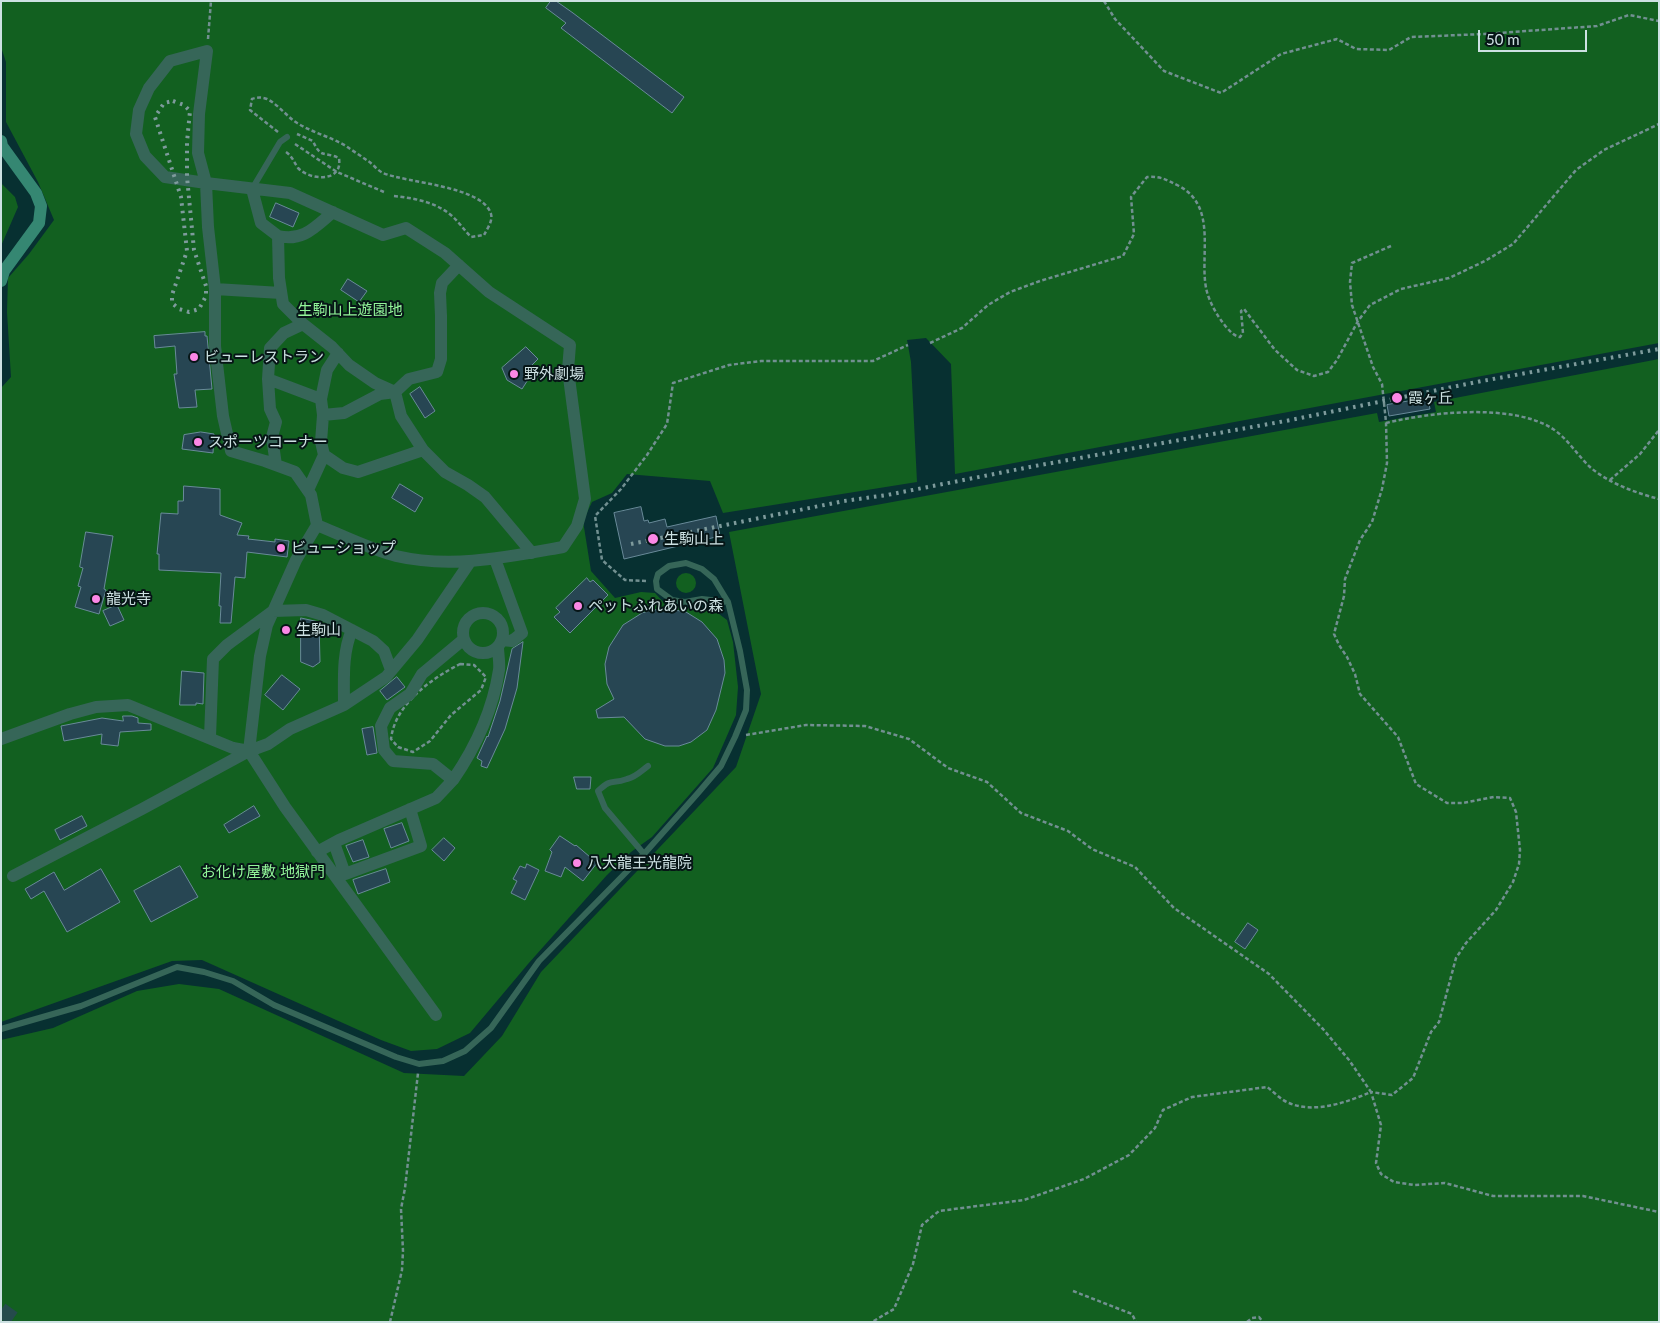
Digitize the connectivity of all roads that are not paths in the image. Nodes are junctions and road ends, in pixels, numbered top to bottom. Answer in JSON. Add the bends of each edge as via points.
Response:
{"nodes":[{"id":1,"x":286,"y":137,"type":"road end"},
{"id":2,"x":1,"y":141,"type":"edge"},
{"id":3,"x":206,"y":183,"type":"junction"},
{"id":4,"x":252,"y":188,"type":"junction"},
{"id":5,"x":333,"y":212,"type":"junction"},
{"id":6,"x":278,"y":236,"type":"junction"},
{"id":7,"x":459,"y":265,"type":"junction"},
{"id":8,"x":1,"y":281,"type":"edge"},
{"id":9,"x":215,"y":289,"type":"junction"},
{"id":10,"x":281,"y":293,"type":"junction"},
{"id":11,"x":303,"y":324,"type":"junction"},
{"id":12,"x":338,"y":353,"type":"junction"},
{"id":13,"x":268,"y":379,"type":"junction"},
{"id":14,"x":395,"y":392,"type":"junction"},
{"id":15,"x":321,"y":399,"type":"junction"},
{"id":16,"x":323,"y":415,"type":"junction"},
{"id":17,"x":423,"y":450,"type":"junction"},
{"id":18,"x":324,"y":455,"type":"junction"},
{"id":19,"x":276,"y":465,"type":"junction"},
{"id":20,"x":308,"y":490,"type":"junction"},
{"id":21,"x":317,"y":525,"type":"junction"},
{"id":22,"x":532,"y":553,"type":"junction"},
{"id":23,"x":495,"y":559,"type":"junction"},
{"id":24,"x":470,"y":562,"type":"junction"},
{"id":25,"x":728,"y":602,"type":"junction"},
{"id":26,"x":273,"y":611,"type":"junction"},
{"id":27,"x":352,"y":630,"type":"junction"},
{"id":28,"x":464,"y":639,"type":"junction"},
{"id":29,"x":500,"y":644,"type":"junction"},
{"id":30,"x":392,"y":670,"type":"junction"},
{"id":31,"x":344,"y":706,"type":"junction"},
{"id":32,"x":210,"y":737,"type":"junction"},
{"id":33,"x":1,"y":739,"type":"edge"},
{"id":34,"x":249,"y":751,"type":"junction"},
{"id":35,"x":648,"y":766,"type":"dead end"},
{"id":36,"x":453,"y":780,"type":"junction"},
{"id":37,"x":410,"y":809,"type":"junction"},
{"id":38,"x":334,"y":843,"type":"junction"},
{"id":39,"x":317,"y":852,"type":"junction"},
{"id":40,"x":644,"y":854,"type":"junction"},
{"id":41,"x":13,"y":876,"type":"dead end"},
{"id":42,"x":436,"y":1015,"type":"dead end"},
{"id":43,"x":1,"y":1029,"type":"edge"}],
"edges":[{"from":1,"to":4,"type":"lane"},
{"from":2,"to":8,"type":"street","via":[[36,193],[41,206],[39,223],[4,270]]},
{"from":3,"to":3,"type":"street","via":[[198,153],[207,51],[170,62],[149,88],[139,110],[136,134],[145,156],[165,177]]},
{"from":3,"to":4,"type":"street"},
{"from":3,"to":9,"type":"street"},
{"from":4,"to":5,"type":"street","via":[[290,193]]},
{"from":4,"to":6,"type":"street","via":[[261,222]]},
{"from":5,"to":6,"type":"street","via":[[303,236],[288,239]]},
{"from":5,"to":7,"type":"street","via":[[383,235],[406,228]]},
{"from":6,"to":10,"type":"street"},
{"from":7,"to":14,"type":"street","via":[[442,283],[441,359],[437,372],[409,379]]},
{"from":7,"to":22,"type":"street","via":[[489,292],[570,345],[568,370],[585,499],[577,526],[563,547]]},
{"from":9,"to":10,"type":"street"},
{"from":9,"to":19,"type":"street","via":[[216,346],[231,451]]},
{"from":10,"to":11,"type":"street","via":[[283,304]]},
{"from":11,"to":12,"type":"street"},
{"from":11,"to":13,"type":"street","via":[[284,333],[270,348]]},
{"from":12,"to":14,"type":"street","via":[[375,383]]},
{"from":12,"to":15,"type":"street","via":[[326,370]]},
{"from":13,"to":15,"type":"street"},
{"from":13,"to":19,"type":"street","via":[[270,409],[276,422],[272,437]]},
{"from":14,"to":16,"type":"street","via":[[380,394],[344,413]]},
{"from":14,"to":17,"type":"street","via":[[402,416]]},
{"from":15,"to":16,"type":"street"},
{"from":16,"to":18,"type":"street","via":[[321,442]]},
{"from":17,"to":18,"type":"street","via":[[358,472],[343,468]]},
{"from":17,"to":22,"type":"street","via":[[445,472],[486,497]]},
{"from":18,"to":20,"type":"street"},
{"from":19,"to":20,"type":"street","via":[[295,472]]},
{"from":20,"to":21,"type":"street","via":[[312,495]]},
{"from":21,"to":24,"type":"street","via":[[395,556],[447,563]]},
{"from":21,"to":26,"type":"street","via":[[296,560]]},
{"from":22,"to":23,"type":"street"},
{"from":23,"to":24,"type":"street"},
{"from":23,"to":29,"type":"street","via":[[522,633],[512,642]]},
{"from":24,"to":30,"type":"street","via":[[417,640]]},
{"from":25,"to":25,"type":"lane","via":[[702,598],[685,602],[672,600],[657,589],[658,574],[670,566],[686,563],[702,569],[714,579]]},
{"from":25,"to":40,"type":"lane","via":[[747,690],[746,710],[721,766]]},
{"from":26,"to":27,"type":"street","via":[[306,610]]},
{"from":26,"to":32,"type":"street","via":[[213,659]]},
{"from":26,"to":34,"type":"street","via":[[260,656]]},
{"from":27,"to":30,"type":"street","via":[[384,651]]},
{"from":27,"to":31,"type":"street","via":[[346,643]]},
{"from":28,"to":29,"type":"street","via":[[466,645],[476,652],[488,653]]},
{"from":28,"to":29,"type":"street","via":[[464,625],[480,613],[493,616],[502,626]]},
{"from":28,"to":36,"type":"street","via":[[422,674],[410,694],[390,708],[381,726],[384,750],[393,760],[433,764]]},
{"from":29,"to":36,"type":"street","via":[[499,668],[489,712],[465,763]]},
{"from":30,"to":31,"type":"street"},
{"from":31,"to":34,"type":"street"},
{"from":32,"to":33,"type":"street","via":[[128,705],[88,709]]},
{"from":32,"to":34,"type":"street","via":[[233,748]]},
{"from":34,"to":39,"type":"street"},
{"from":34,"to":41,"type":"street"},
{"from":35,"to":40,"type":"lane","via":[[636,776],[608,781],[598,790],[605,808]]},
{"from":36,"to":37,"type":"street","via":[[436,798]]},
{"from":37,"to":38,"type":"street"},
{"from":37,"to":38,"type":"street","via":[[421,846],[345,874]]},
{"from":38,"to":39,"type":"street"},
{"from":39,"to":42,"type":"street"},
{"from":40,"to":43,"type":"lane","via":[[539,961],[491,1028],[465,1051],[443,1061],[419,1064],[396,1056],[274,1004],[233,981],[177,967],[81,1006]]}]}
